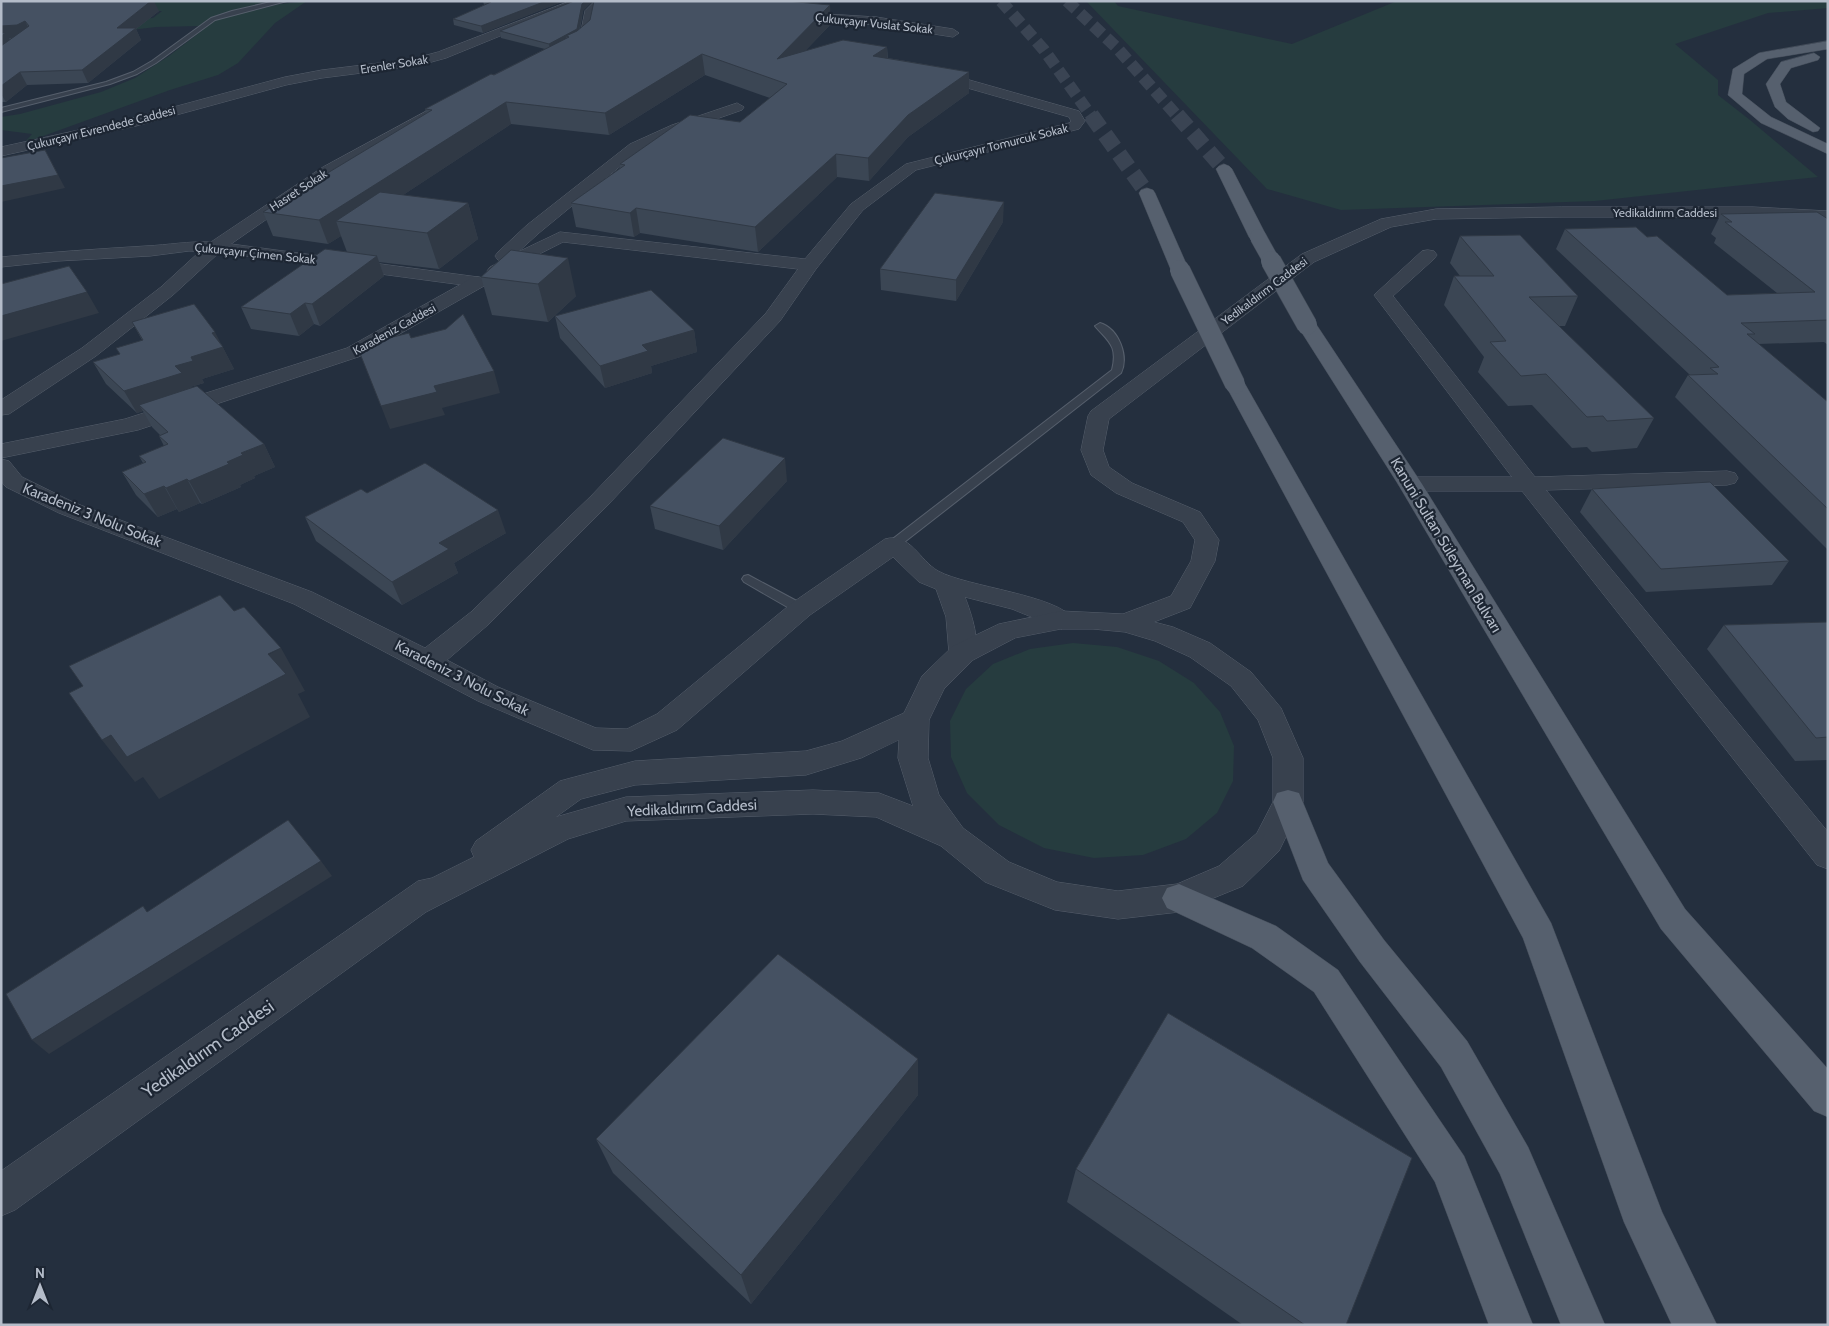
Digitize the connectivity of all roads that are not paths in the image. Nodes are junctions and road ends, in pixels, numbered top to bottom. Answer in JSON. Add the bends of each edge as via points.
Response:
{"nodes":[{"id":1,"x":284,"y":1,"type":"edge"},
{"id":2,"x":581,"y":1,"type":"edge"},
{"id":3,"x":602,"y":1,"type":"edge"},
{"id":4,"x":782,"y":14,"type":"edge"},
{"id":5,"x":953,"y":33,"type":"dead end"},
{"id":6,"x":1828,"y":45,"type":"edge"},
{"id":7,"x":558,"y":54,"type":"edge"},
{"id":8,"x":1828,"y":54,"type":"edge"},
{"id":9,"x":934,"y":74,"type":"edge"},
{"id":10,"x":201,"y":103,"type":"joint"},
{"id":11,"x":448,"y":104,"type":"edge"},
{"id":12,"x":737,"y":106,"type":"dead end"},
{"id":13,"x":1,"y":110,"type":"edge"},
{"id":14,"x":1828,"y":135,"type":"edge"},
{"id":15,"x":1828,"y":150,"type":"edge"},
{"id":16,"x":1,"y":152,"type":"edge"},
{"id":17,"x":1224,"y":169,"type":"tunnel mouth"},
{"id":18,"x":1147,"y":193,"type":"tunnel mouth"},
{"id":19,"x":1828,"y":216,"type":"edge"},
{"id":20,"x":215,"y":247,"type":"junction"},
{"id":21,"x":1428,"y":255,"type":"dead end"},
{"id":22,"x":1,"y":262,"type":"edge"},
{"id":23,"x":810,"y":265,"type":"junction"},
{"id":24,"x":478,"y":282,"type":"junction"},
{"id":25,"x":1100,"y":326,"type":"dead end"},
{"id":26,"x":1,"y":408,"type":"edge"},
{"id":27,"x":1,"y":451,"type":"edge"},
{"id":28,"x":1,"y":466,"type":"edge"},
{"id":29,"x":1727,"y":478,"type":"dead end"},
{"id":30,"x":1410,"y":484,"type":"junction"},
{"id":31,"x":1529,"y":484,"type":"junction"},
{"id":32,"x":894,"y":544,"type":"junction"},
{"id":33,"x":748,"y":579,"type":"dead end"},
{"id":34,"x":947,"y":584,"type":"junction"},
{"id":35,"x":1181,"y":602,"type":"junction"},
{"id":36,"x":801,"y":609,"type":"junction"},
{"id":37,"x":1061,"y":620,"type":"junction"},
{"id":38,"x":1125,"y":623,"type":"junction"},
{"id":39,"x":1200,"y":650,"type":"junction"},
{"id":40,"x":963,"y":653,"type":"junction"},
{"id":41,"x":427,"y":661,"type":"junction"},
{"id":42,"x":915,"y":720,"type":"junction"},
{"id":43,"x":1288,"y":802,"type":"junction"},
{"id":44,"x":952,"y":837,"type":"junction"},
{"id":45,"x":1828,"y":856,"type":"edge"},
{"id":46,"x":1179,"y":898,"type":"junction"},
{"id":47,"x":415,"y":902,"type":"junction"},
{"id":48,"x":1828,"y":1098,"type":"edge"},
{"id":49,"x":1,"y":1196,"type":"edge"},
{"id":50,"x":1512,"y":1325,"type":"edge"},
{"id":51,"x":1583,"y":1325,"type":"edge"},
{"id":52,"x":1695,"y":1325,"type":"edge"}],
"edges":[{"from":1,"to":13,"type":"lane","via":[[213,19],[135,73]]},
{"from":2,"to":10,"type":"street","name":"Erenler Sokak","via":[[442,55],[413,63],[322,74]]},
{"from":3,"to":7,"type":"street","via":[[591,11],[586,38]]},
{"from":4,"to":5,"type":"street","name":"Çukurçayır Vuslat Sokak","via":[[876,21]]},
{"from":6,"to":15,"type":"main road","via":[[1763,56],[1738,72],[1736,95],[1766,120]]},
{"from":8,"to":14,"type":"main road","via":[[1786,65],[1773,84],[1780,104],[1793,116]]},
{"from":9,"to":23,"type":"street","name":"Çukurçayır Tomurcuk Sokak","via":[[1074,114],[1078,122],[1074,126],[911,167],[857,207]]},
{"from":10,"to":16,"type":"street","name":"Çukurçayır Evrendede Caddesi","via":[[131,123]]},
{"from":11,"to":20,"type":"street","name":"Hasret Sokak","via":[[328,170]]},
{"from":12,"to":24,"type":"street","name":"Karadeniz Caddesi","via":[[635,147],[533,229]]},
{"from":17,"to":30,"type":"main road","name":"Kanuni Sultan Süleyman Bulvarı","bridge":true,"via":[[1307,326]]},
{"from":18,"to":52,"type":"main road","bridge":true,"via":[[1180,270],[1236,384],[1539,934],[1645,1222]]},
{"from":19,"to":35,"type":"street","name":"Yedikaldırım Caddesi","via":[[1753,212],[1436,214],[1387,223],[1308,258],[1099,416],[1092,450],[1099,470],[1124,488],[1192,517],[1207,540],[1203,561]]},
{"from":20,"to":22,"type":"street","name":"Çukurçayır Çimen Sokak","via":[[189,246]]},
{"from":20,"to":24,"type":"street","name":"Çukurçayır Çimen Sokak"},
{"from":20,"to":26,"type":"street","name":"Hasret Sokak","via":[[167,291],[90,352]]},
{"from":21,"to":31,"type":"street","via":[[1383,295]]},
{"from":23,"to":24,"type":"street","via":[[560,237]]},
{"from":23,"to":41,"type":"street","via":[[773,316],[599,501],[480,618]]},
{"from":24,"to":27,"type":"street","name":"Karadeniz Caddesi","via":[[354,352],[130,425]]},
{"from":25,"to":32,"type":"lane","via":[[1114,339],[1121,357],[1117,371]]},
{"from":28,"to":41,"type":"street","name":"Karadeniz 3 Nolu Sokak","via":[[14,482],[67,508],[304,598]]},
{"from":29,"to":31,"type":"street"},
{"from":30,"to":31,"type":"street"},
{"from":30,"to":48,"type":"main road","name":"Kanuni Sultan Süleyman Bulvarı","via":[[1673,919]]},
{"from":31,"to":45,"type":"street"},
{"from":32,"to":34,"type":"street","via":[[928,576]]},
{"from":32,"to":36,"type":"street","name":"Karadeniz 3 Nolu Sokak"},
{"from":33,"to":36,"type":"lane"},
{"from":34,"to":37,"type":"street","via":[[1020,604]]},
{"from":34,"to":40,"type":"street","via":[[959,617]]},
{"from":35,"to":38,"type":"street"},
{"from":35,"to":39,"type":"street"},
{"from":36,"to":41,"type":"street","name":"Karadeniz 3 Nolu Sokak","via":[[667,722],[631,740],[593,739],[488,694]]},
{"from":37,"to":38,"type":"street"},
{"from":37,"to":40,"type":"street","via":[[1008,630]]},
{"from":38,"to":39,"type":"street","via":[[1164,634]]},
{"from":39,"to":43,"type":"street","via":[[1241,679],[1271,716],[1288,758]]},
{"from":40,"to":42,"type":"street","via":[[932,683]]},
{"from":42,"to":44,"type":"street","via":[[913,758],[925,799]]},
{"from":42,"to":47,"type":"street","name":"Yedikaldırım Caddesi","via":[[851,750],[806,763],[635,773],[571,790]]},
{"from":43,"to":46,"type":"street","via":[[1268,842],[1231,876]]},
{"from":43,"to":51,"type":"main road","via":[[1314,870],[1458,1062],[1514,1161]]},
{"from":44,"to":46,"type":"street","via":[[997,872],[1055,896],[1118,905]]},
{"from":44,"to":47,"type":"street","name":"Yedikaldırım Caddesi","via":[[879,806],[813,802],[626,809],[559,829]]},
{"from":46,"to":50,"type":"main road","via":[[1264,936],[1326,981],[1450,1170]]},
{"from":47,"to":49,"type":"street","name":"Yedikaldırım Caddesi"}]}
